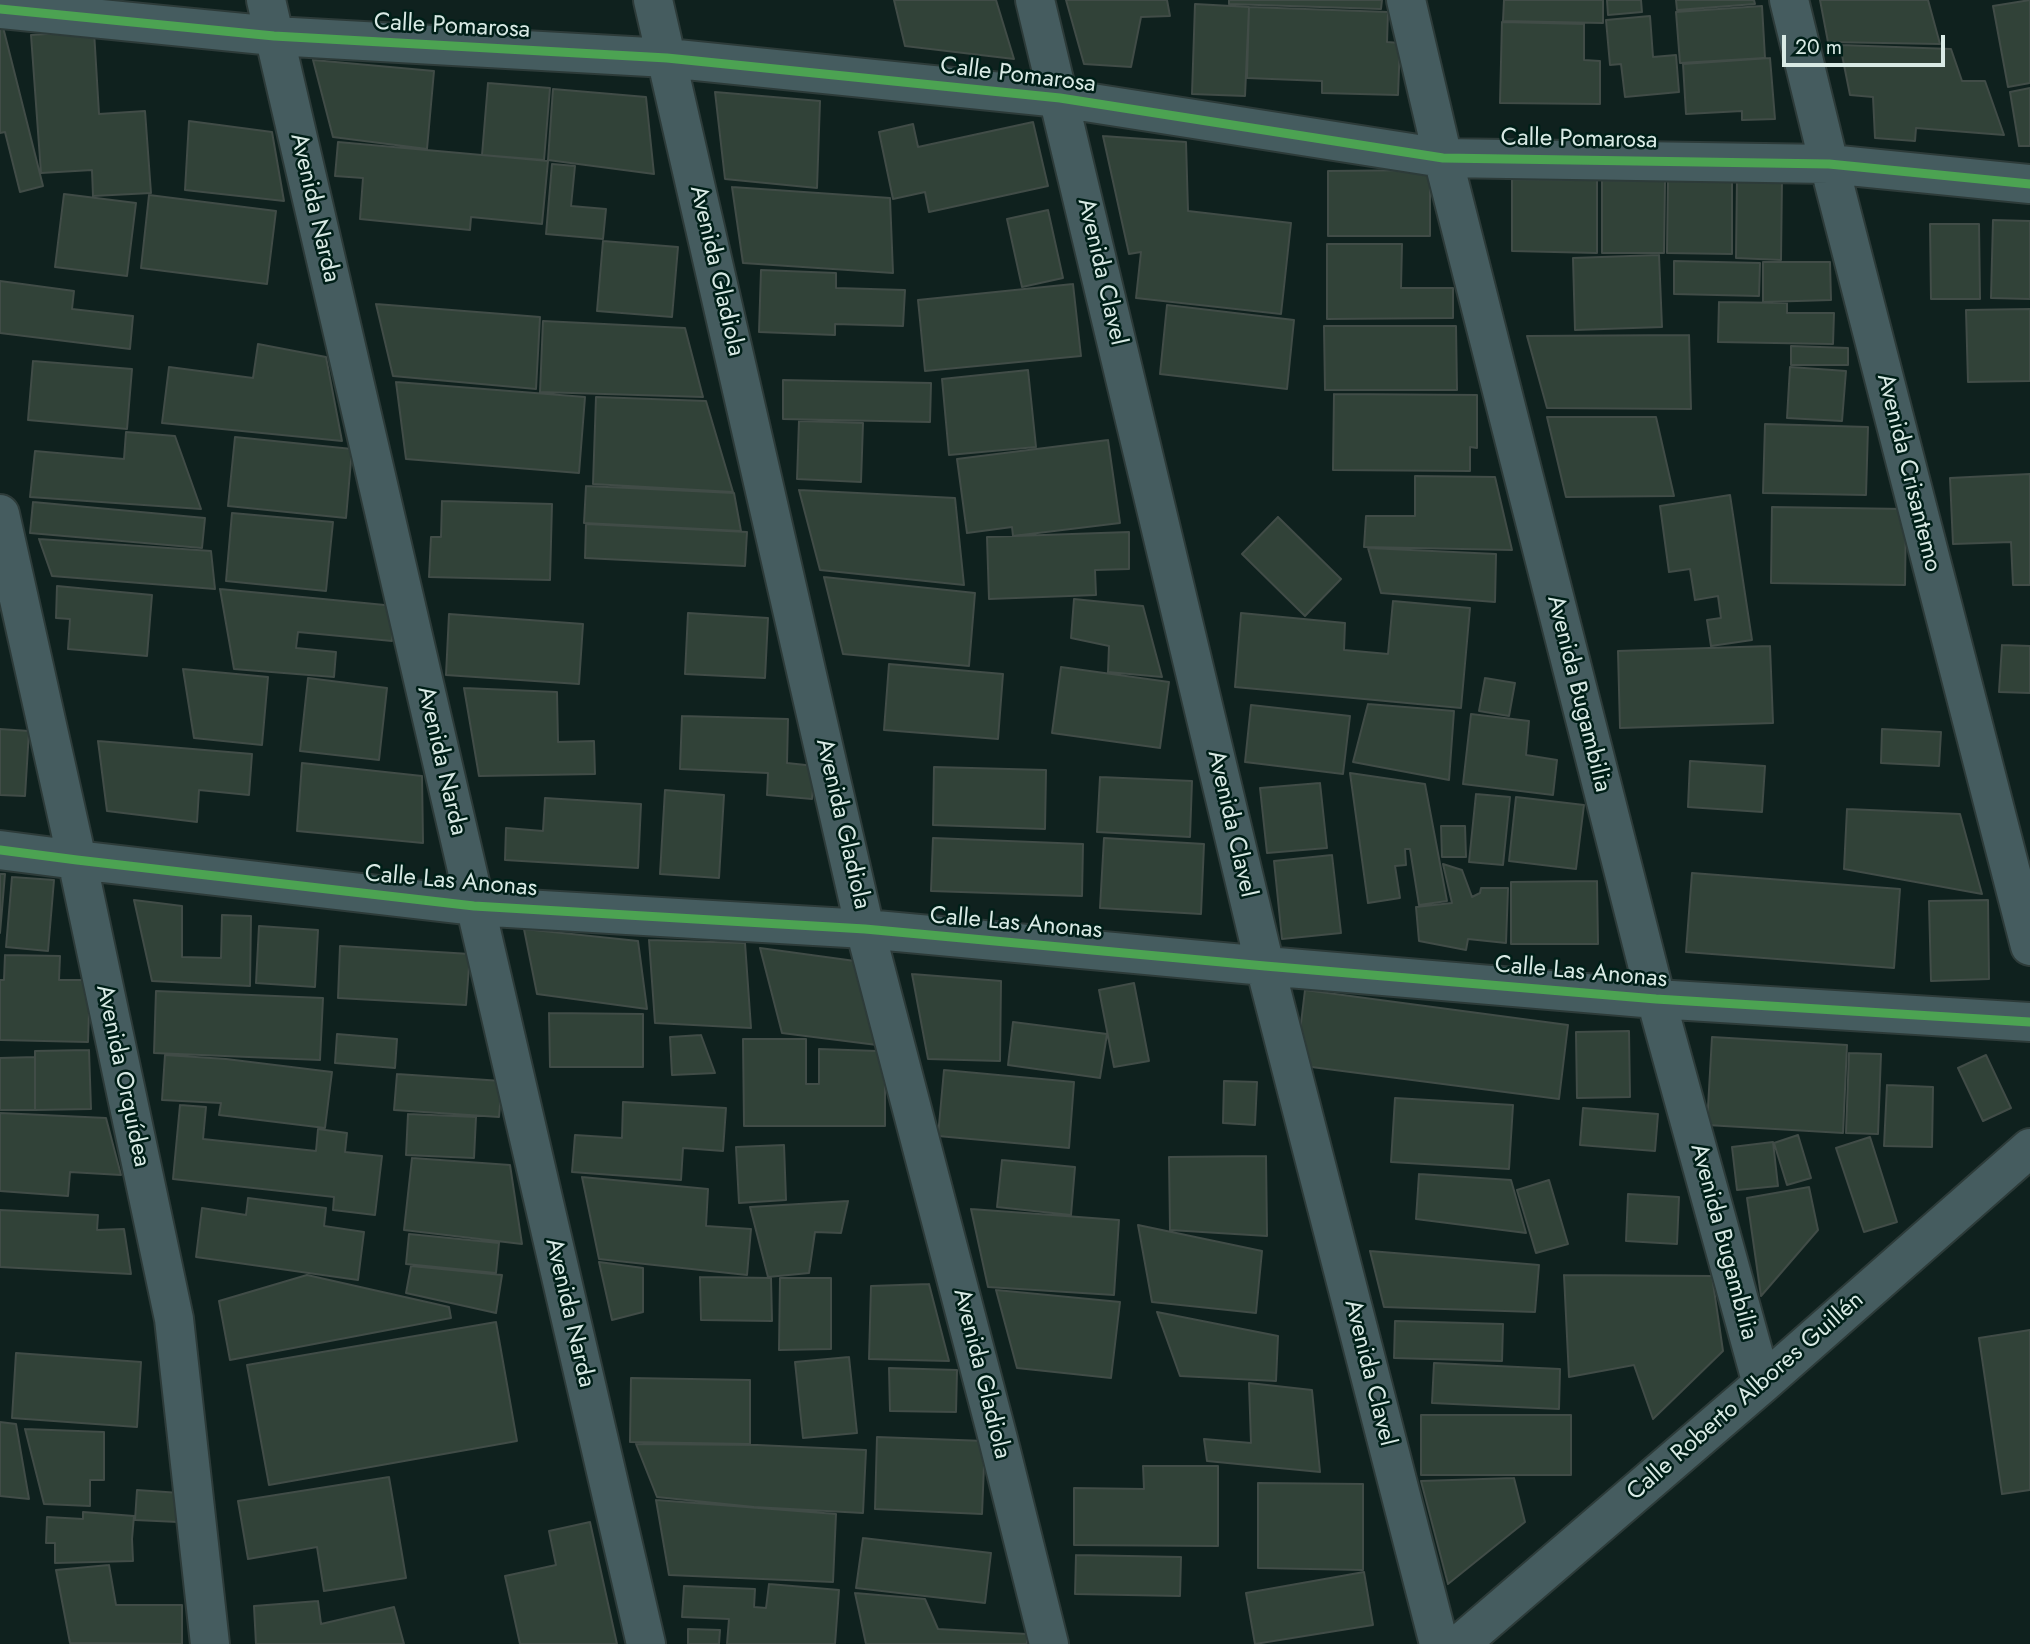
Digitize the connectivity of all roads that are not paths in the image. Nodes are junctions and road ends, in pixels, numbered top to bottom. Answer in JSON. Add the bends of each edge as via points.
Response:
{"nodes":[{"id":1,"x":653,"y":0,"type":"edge"},
{"id":2,"x":1035,"y":0,"type":"edge"},
{"id":3,"x":1406,"y":0,"type":"edge"},
{"id":4,"x":1789,"y":0,"type":"edge"},
{"id":5,"x":0,"y":9,"type":"edge"},
{"id":6,"x":270,"y":18,"type":"edge"},
{"id":7,"x":667,"y":58,"type":"junction"},
{"id":8,"x":1060,"y":98,"type":"junction"},
{"id":9,"x":1443,"y":158,"type":"junction"},
{"id":10,"x":1829,"y":164,"type":"junction"},
{"id":11,"x":2030,"y":184,"type":"edge"},
{"id":12,"x":0,"y":514,"type":"edge"},
{"id":13,"x":0,"y":850,"type":"edge"},
{"id":14,"x":77,"y":860,"type":"junction"},
{"id":15,"x":474,"y":906,"type":"junction"},
{"id":16,"x":865,"y":929,"type":"junction"},
{"id":17,"x":2030,"y":946,"type":"edge"},
{"id":18,"x":1265,"y":966,"type":"junction"},
{"id":19,"x":1656,"y":999,"type":"junction"},
{"id":20,"x":2030,"y":1022,"type":"edge"},
{"id":21,"x":2030,"y":1148,"type":"edge"},
{"id":22,"x":1762,"y":1384,"type":"junction"},
{"id":23,"x":210,"y":1644,"type":"edge"},
{"id":24,"x":646,"y":1644,"type":"edge"},
{"id":25,"x":1049,"y":1644,"type":"edge"},
{"id":26,"x":1439,"y":1644,"type":"edge"},
{"id":27,"x":1460,"y":1644,"type":"edge"}],
"edges":[{"from":1,"to":7,"type":"street","name":"Avenida Gladiola"},
{"from":2,"to":8,"type":"street","name":"Avenida Clavel"},
{"from":3,"to":9,"type":"street","name":"Avenida Bugambilia"},
{"from":4,"to":10,"type":"street","name":"Avenida Crisantemo"},
{"from":5,"to":6,"type":"street","name":"Calle Pomarosa"},
{"from":6,"to":7,"type":"street","name":"Calle Pomarosa"},
{"from":6,"to":15,"type":"street","name":"Avenida Narda"},
{"from":7,"to":8,"type":"street","name":"Calle Pomarosa"},
{"from":7,"to":16,"type":"street","name":"Avenida Gladiola"},
{"from":8,"to":9,"type":"street","name":"Calle Pomarosa"},
{"from":8,"to":18,"type":"street","name":"Avenida Clavel"},
{"from":9,"to":10,"type":"street","name":"Calle Pomarosa"},
{"from":9,"to":19,"type":"street","name":"Avenida Bugambilia"},
{"from":10,"to":11,"type":"street","name":"Calle Pomarosa"},
{"from":10,"to":17,"type":"street","name":"Avenida Crisantemo"},
{"from":12,"to":14,"type":"street","name":"Avenida Orquídea"},
{"from":13,"to":14,"type":"street","name":"Calle Las Anonas"},
{"from":14,"to":15,"type":"street","name":"Calle Las Anonas"},
{"from":14,"to":23,"type":"street","name":"Avenida Orquídea","via":[[174,1319]]},
{"from":15,"to":16,"type":"street","name":"Calle Las Anonas"},
{"from":15,"to":24,"type":"street","name":"Avenida Narda"},
{"from":16,"to":18,"type":"street","name":"Calle Las Anonas"},
{"from":16,"to":25,"type":"street","name":"Avenida Gladiola"},
{"from":18,"to":19,"type":"street","name":"Calle Las Anonas"},
{"from":18,"to":26,"type":"street","name":"Avenida Clavel"},
{"from":19,"to":20,"type":"street","name":"Calle Las Anonas"},
{"from":19,"to":22,"type":"street","name":"Avenida Bugambilia"},
{"from":21,"to":22,"type":"street","name":"Calle Roberto Albores Guillén"},
{"from":22,"to":27,"type":"street","name":"Calle Roberto Albores Guillén"}]}
